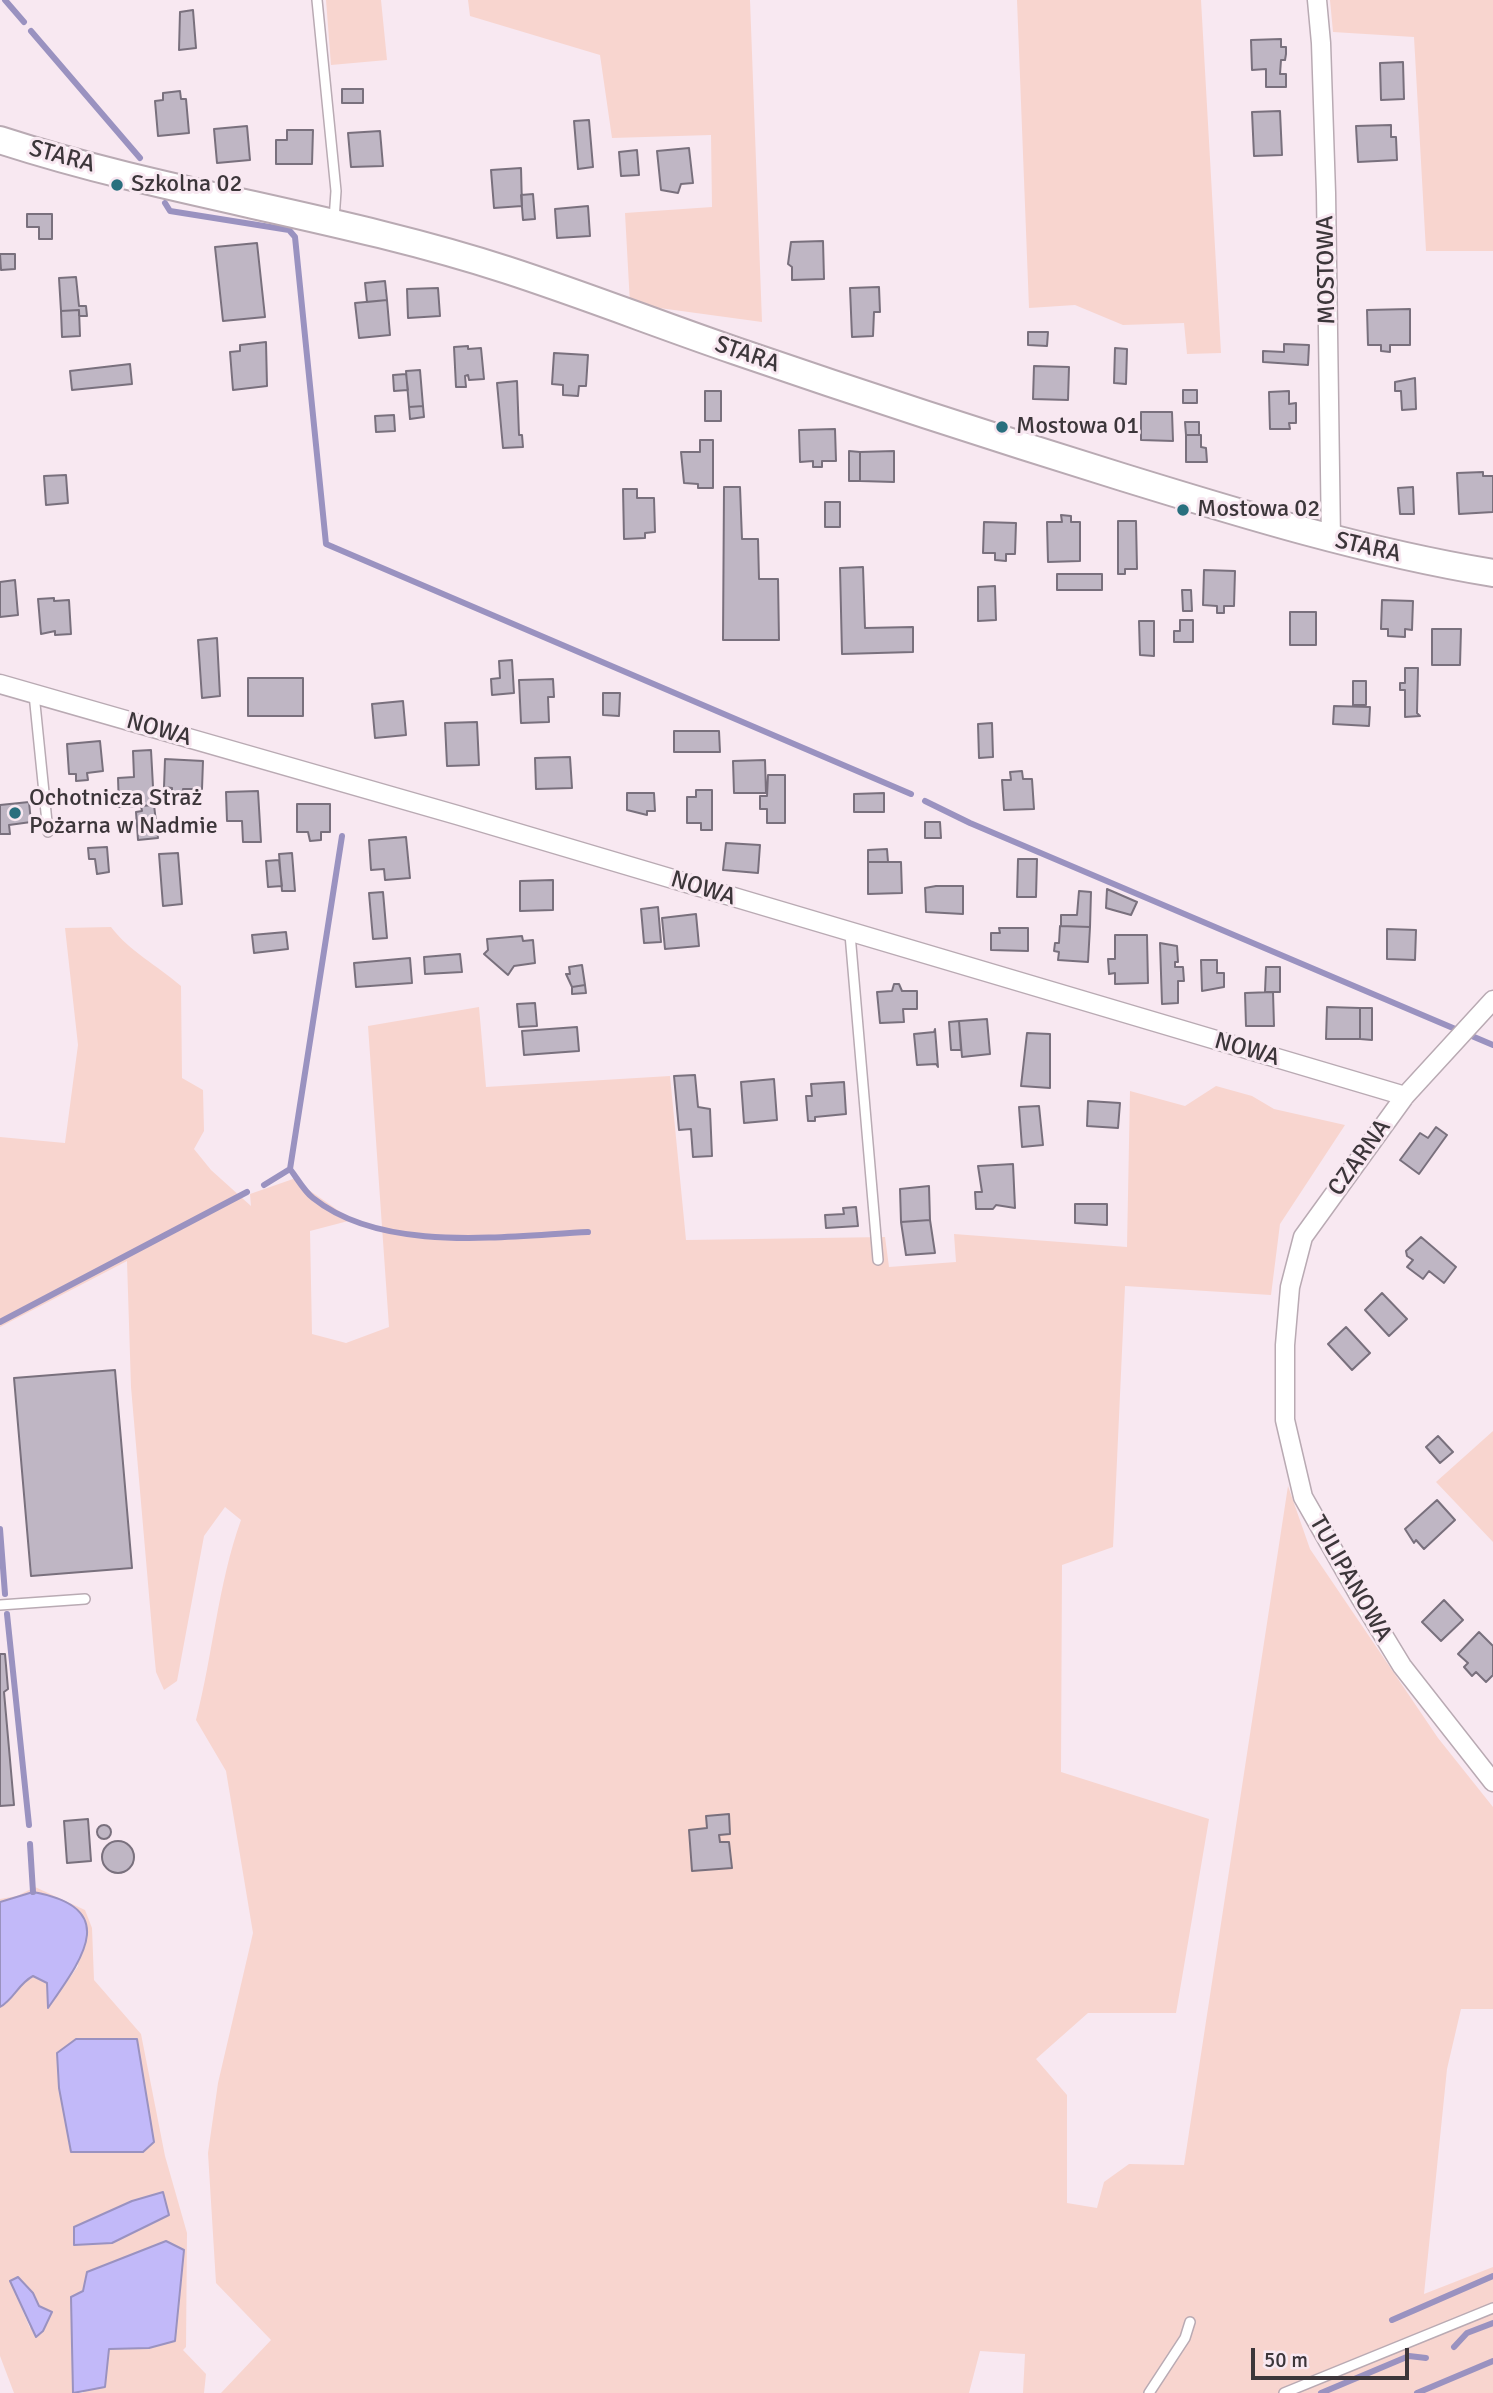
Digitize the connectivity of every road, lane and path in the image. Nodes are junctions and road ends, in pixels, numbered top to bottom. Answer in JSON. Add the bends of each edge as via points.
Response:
{"nodes":[{"id":1,"x":317,"y":0,"type":"edge"},
{"id":2,"x":1317,"y":0,"type":"edge"},
{"id":3,"x":0,"y":140,"type":"edge"},
{"id":4,"x":334,"y":222,"type":"junction"},
{"id":5,"x":1331,"y":540,"type":"junction"},
{"id":6,"x":1493,"y":573,"type":"edge"},
{"id":7,"x":0,"y":684,"type":"edge"},
{"id":8,"x":34,"y":694,"type":"junction"},
{"id":9,"x":48,"y":832,"type":"dead end"},
{"id":10,"x":849,"y":934,"type":"junction"},
{"id":11,"x":1490,"y":1007,"type":"edge"},
{"id":12,"x":1405,"y":1096,"type":"junction"},
{"id":13,"x":878,"y":1259,"type":"dead end"},
{"id":14,"x":1285,"y":1345,"type":"joint"},
{"id":15,"x":85,"y":1600,"type":"dead end"},
{"id":16,"x":0,"y":1605,"type":"edge"},
{"id":17,"x":1493,"y":1782,"type":"edge"},
{"id":18,"x":1493,"y":2308,"type":"edge"},
{"id":19,"x":1190,"y":2322,"type":"dead end"},
{"id":20,"x":1149,"y":2393,"type":"edge"},
{"id":21,"x":1284,"y":2393,"type":"edge"}],
"edges":[{"from":1,"to":4,"type":"lane","via":[[336,191]]},
{"from":2,"to":5,"type":"street","name":"MOSTOWA","via":[[1325,166]]},
{"from":3,"to":4,"type":"street","name":"STARA"},
{"from":4,"to":5,"type":"street","name":"STARA","via":[[509,270],[994,437]]},
{"from":5,"to":6,"type":"street","name":"STARA"},
{"from":7,"to":8,"type":"street","name":"NOWA"},
{"from":8,"to":9,"type":"lane"},
{"from":8,"to":10,"type":"street","name":"NOWA"},
{"from":10,"to":12,"type":"street","name":"NOWA"},
{"from":10,"to":13,"type":"lane"},
{"from":11,"to":12,"type":"street","name":"CZARNA"},
{"from":12,"to":14,"type":"street","name":"CZARNA","via":[[1303,1237],[1290,1287]]},
{"from":14,"to":17,"type":"street","name":"TULIPANOWA","via":[[1285,1420],[1303,1497],[1402,1666]]},
{"from":15,"to":16,"type":"lane"},
{"from":18,"to":21,"type":"lane"},
{"from":19,"to":20,"type":"lane","via":[[1185,2338]]}]}
